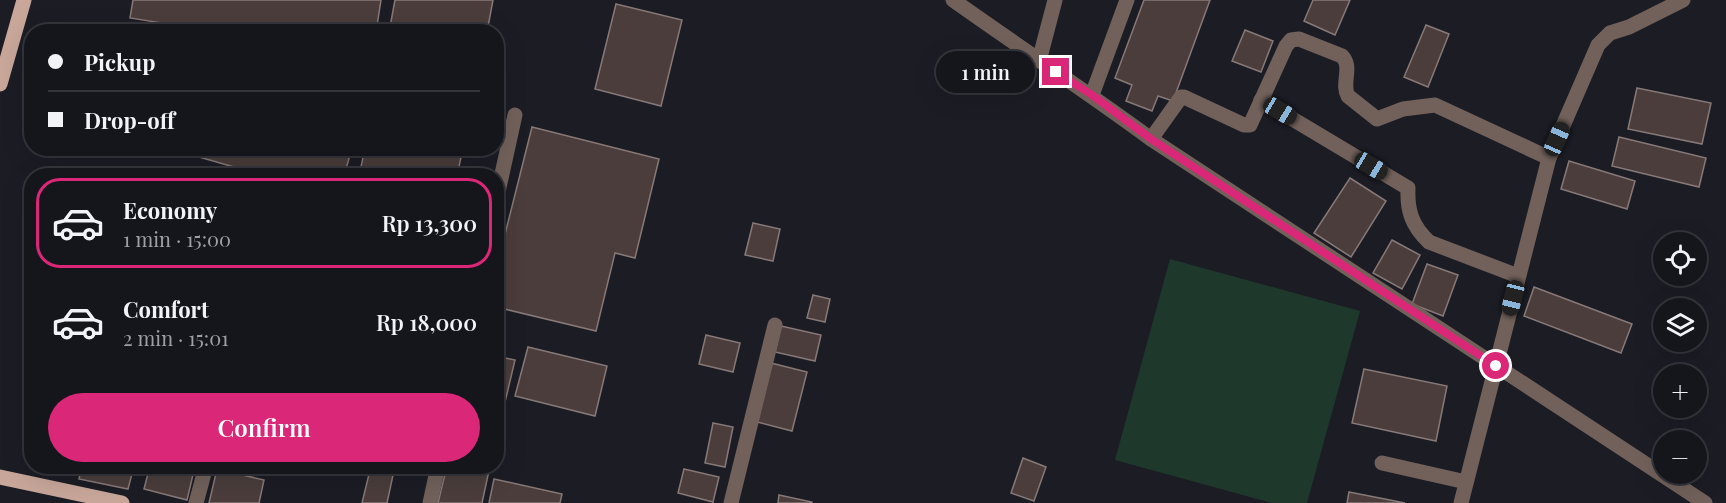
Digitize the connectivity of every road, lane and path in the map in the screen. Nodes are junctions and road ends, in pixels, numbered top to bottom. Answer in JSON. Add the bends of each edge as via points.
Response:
{"nodes":[{"id":1,"x":24,"y":0,"type":"edge"},
{"id":2,"x":953,"y":0,"type":"edge"},
{"id":3,"x":1055,"y":0,"type":"edge"},
{"id":4,"x":1127,"y":0,"type":"edge"},
{"id":5,"x":1683,"y":0,"type":"edge"},
{"id":6,"x":1039,"y":61,"type":"junction"},
{"id":7,"x":0,"y":84,"type":"edge"},
{"id":8,"x":1092,"y":95,"type":"junction"},
{"id":9,"x":1261,"y":100,"type":"junction"},
{"id":10,"x":515,"y":115,"type":"dead end"},
{"id":11,"x":1151,"y":139,"type":"junction"},
{"id":12,"x":1549,"y":158,"type":"junction"},
{"id":13,"x":503,"y":168,"type":"edge"},
{"id":14,"x":1518,"y":276,"type":"junction"},
{"id":15,"x":775,"y":325,"type":"dead end"},
{"id":16,"x":1496,"y":366,"type":"junction"},
{"id":17,"x":1382,"y":463,"type":"dead end"},
{"id":18,"x":204,"y":474,"type":"edge"},
{"id":19,"x":436,"y":474,"type":"edge"},
{"id":20,"x":0,"y":477,"type":"edge"},
{"id":21,"x":1466,"y":482,"type":"junction"},
{"id":22,"x":122,"y":503,"type":"edge"},
{"id":23,"x":196,"y":503,"type":"edge"},
{"id":24,"x":430,"y":503,"type":"edge"},
{"id":25,"x":731,"y":503,"type":"edge"},
{"id":26,"x":1461,"y":503,"type":"edge"},
{"id":27,"x":1705,"y":503,"type":"edge"}],
"edges":[{"from":1,"to":7,"type":"main road"},
{"from":2,"to":6,"type":"street"},
{"from":3,"to":6,"type":"street"},
{"from":4,"to":8,"type":"street"},
{"from":5,"to":12,"type":"street","via":[[1610,33],[1598,45]]},
{"from":6,"to":8,"type":"street"},
{"from":8,"to":11,"type":"street"},
{"from":9,"to":11,"type":"street","via":[[1250,125],[1244,125],[1184,97]]},
{"from":9,"to":12,"type":"street","via":[[1286,46],[1299,39],[1342,56],[1347,67],[1348,96],[1377,118],[1403,109],[1435,105]]},
{"from":9,"to":14,"type":"street","via":[[1408,188],[1411,219],[1429,242]]},
{"from":10,"to":13,"type":"street"},
{"from":11,"to":16,"type":"street"},
{"from":12,"to":14,"type":"street"},
{"from":14,"to":16,"type":"street"},
{"from":15,"to":25,"type":"street"},
{"from":16,"to":21,"type":"street"},
{"from":16,"to":27,"type":"street"},
{"from":17,"to":21,"type":"street"},
{"from":18,"to":23,"type":"street"},
{"from":19,"to":24,"type":"street"},
{"from":20,"to":22,"type":"main road"},
{"from":21,"to":26,"type":"street"}]}
